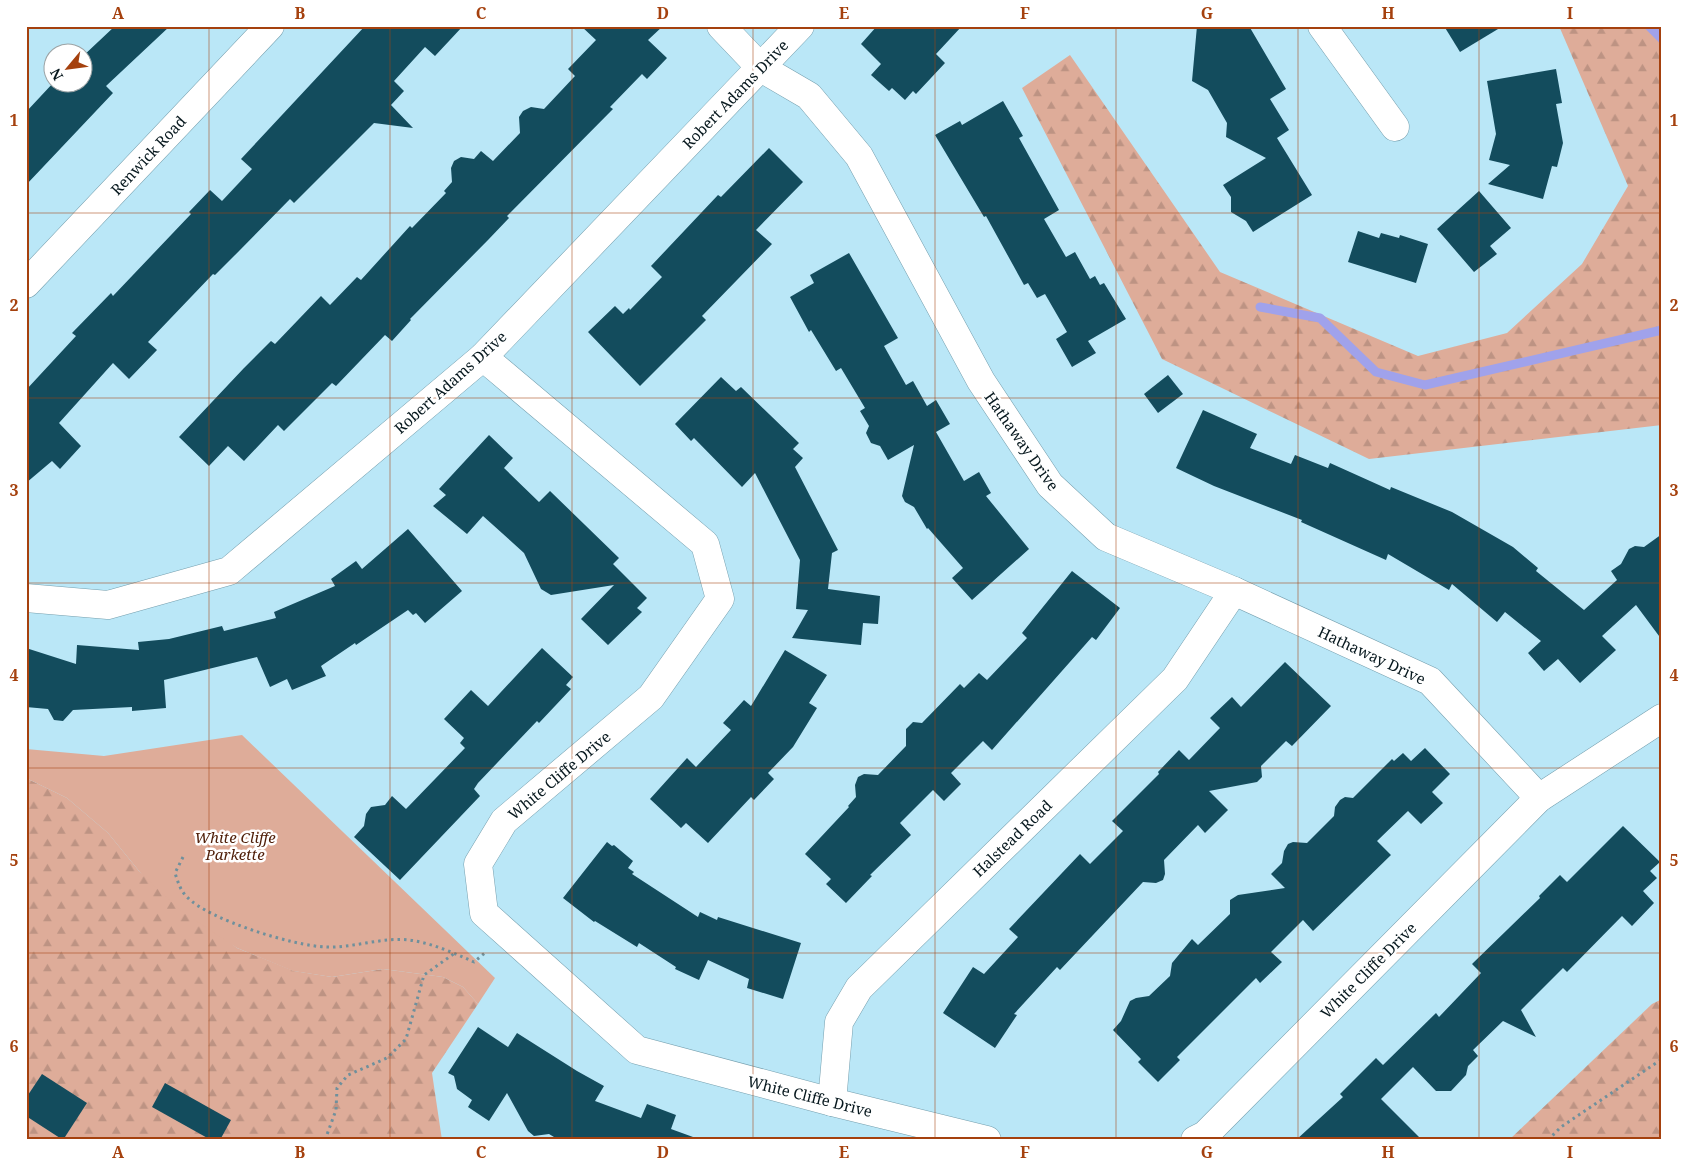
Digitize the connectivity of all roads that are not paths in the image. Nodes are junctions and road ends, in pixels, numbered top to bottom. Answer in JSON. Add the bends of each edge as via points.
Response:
{"nodes":[{"id":1,"x":270,"y":26,"type":"edge"},
{"id":2,"x":721,"y":26,"type":"edge"},
{"id":3,"x":800,"y":26,"type":"edge"},
{"id":4,"x":1322,"y":26,"type":"edge"},
{"id":5,"x":761,"y":68,"type":"junction"},
{"id":6,"x":1395,"y":127,"type":"dead end"},
{"id":7,"x":26,"y":284,"type":"edge"},
{"id":8,"x":483,"y":357,"type":"junction"},
{"id":9,"x":1234,"y":591,"type":"junction"},
{"id":10,"x":26,"y":598,"type":"edge"},
{"id":11,"x":1662,"y":718,"type":"edge"},
{"id":12,"x":1539,"y":798,"type":"junction"},
{"id":13,"x":832,"y":1102,"type":"junction"},
{"id":14,"x":987,"y":1140,"type":"edge"},
{"id":15,"x":1195,"y":1140,"type":"edge"}],
"edges":[{"from":1,"to":7,"type":"street","name":"Renwick Road"},
{"from":2,"to":5,"type":"street","name":"Hathaway Drive"},
{"from":3,"to":5,"type":"street","name":"Robert Adams Drive"},
{"from":4,"to":6,"type":"street"},
{"from":5,"to":8,"type":"street","name":"Robert Adams Drive"},
{"from":5,"to":9,"type":"street","name":"Hathaway Drive","via":[[809,96],[859,156],[981,381],[1050,485],[1106,537]]},
{"from":8,"to":10,"type":"street","name":"Robert Adams Drive","via":[[229,571],[108,605]]},
{"from":8,"to":13,"type":"street","name":"White Cliffe Drive","via":[[705,544],[720,599],[650,697],[504,822],[478,864],[484,913],[637,1050]]},
{"from":9,"to":12,"type":"street","name":"Hathaway Drive","via":[[1430,681]]},
{"from":9,"to":13,"type":"street","name":"Halstead Road","via":[[1175,680],[859,988],[839,1022]]},
{"from":11,"to":12,"type":"street","name":"White Cliffe Drive"},
{"from":12,"to":15,"type":"street","name":"White Cliffe Drive","via":[[1205,1135]]},
{"from":13,"to":14,"type":"street","name":"White Cliffe Drive"}]}
